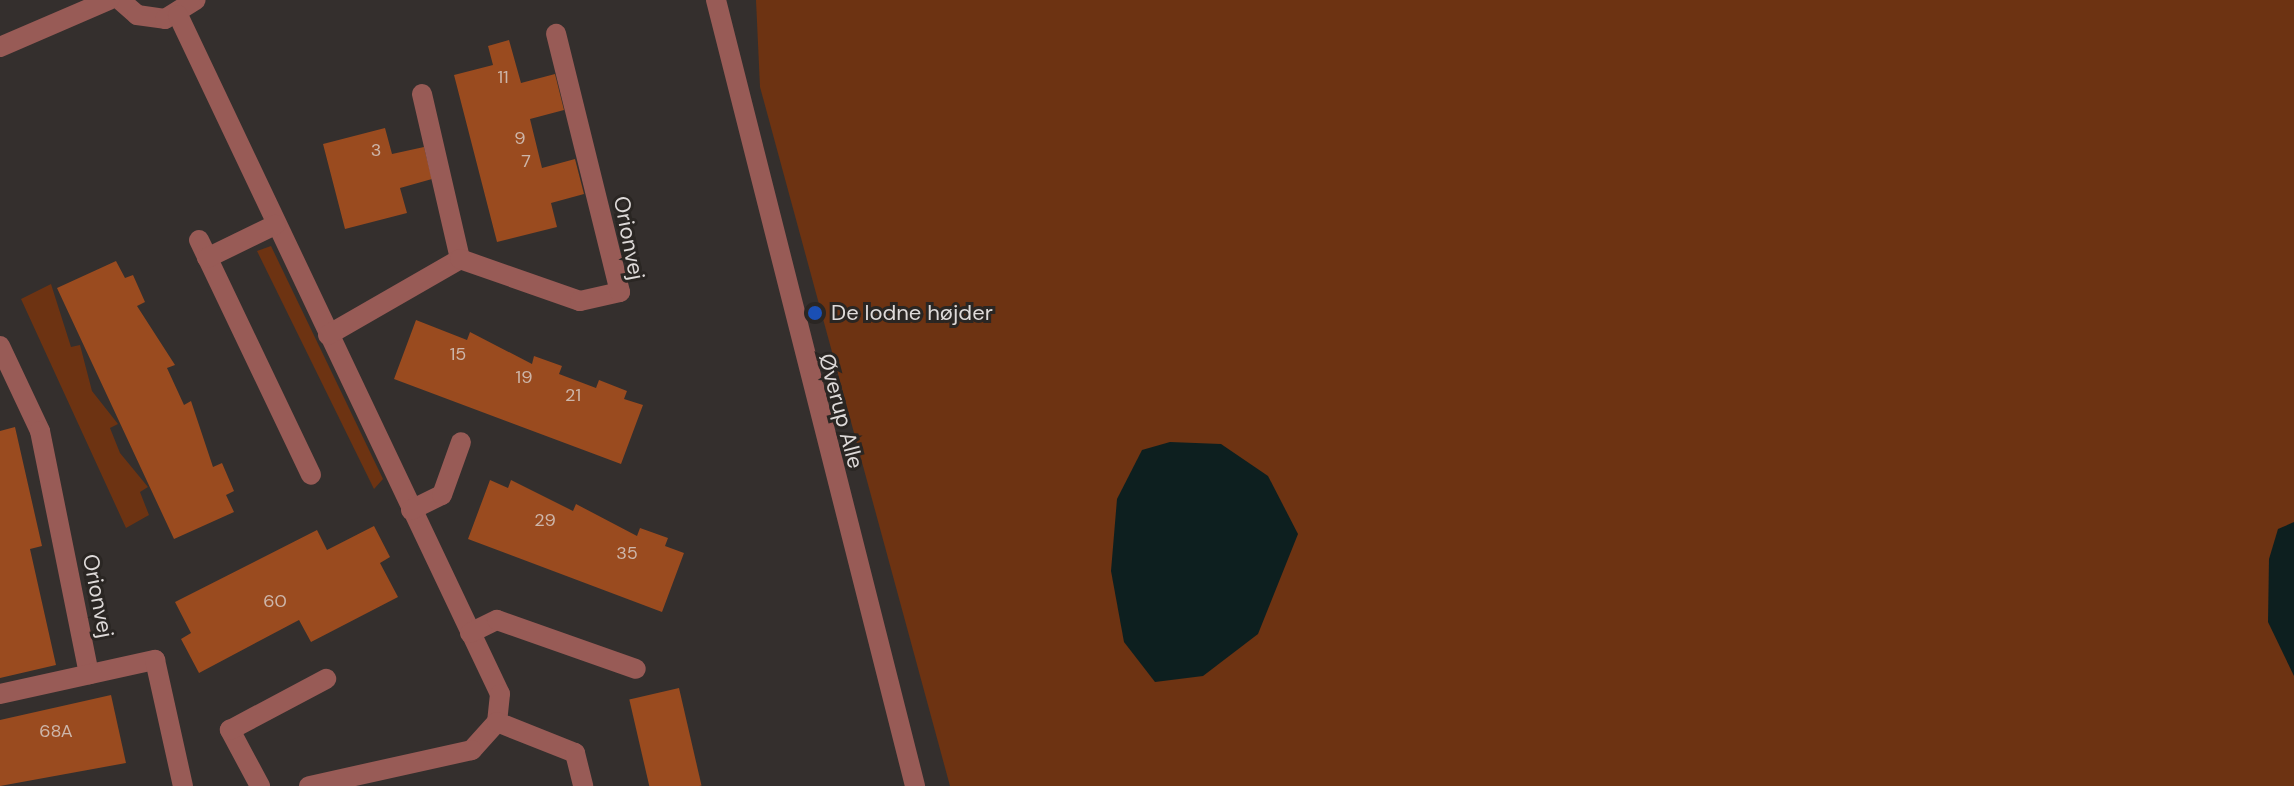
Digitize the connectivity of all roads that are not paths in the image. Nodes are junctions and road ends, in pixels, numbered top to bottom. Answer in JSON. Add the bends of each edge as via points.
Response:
{"nodes":[{"id":1,"x":109,"y":0,"type":"edge"},
{"id":2,"x":120,"y":0,"type":"edge"},
{"id":3,"x":196,"y":0,"type":"edge"},
{"id":4,"x":716,"y":0,"type":"edge"},
{"id":5,"x":178,"y":15,"type":"junction"},
{"id":6,"x":556,"y":34,"type":"dead end"},
{"id":7,"x":0,"y":47,"type":"edge"},
{"id":8,"x":422,"y":94,"type":"dead end"},
{"id":9,"x":275,"y":225,"type":"junction"},
{"id":10,"x":460,"y":259,"type":"junction"},
{"id":11,"x":328,"y":335,"type":"junction"},
{"id":12,"x":0,"y":346,"type":"edge"},
{"id":13,"x":461,"y":442,"type":"dead end"},
{"id":14,"x":311,"y":475,"type":"dead end"},
{"id":15,"x":411,"y":510,"type":"junction"},
{"id":16,"x":470,"y":633,"type":"junction"},
{"id":17,"x":636,"y":669,"type":"dead end"},
{"id":18,"x":89,"y":674,"type":"junction"},
{"id":19,"x":326,"y":679,"type":"dead end"},
{"id":20,"x":0,"y":694,"type":"edge"},
{"id":21,"x":497,"y":722,"type":"junction"},
{"id":22,"x":183,"y":786,"type":"edge"},
{"id":23,"x":260,"y":786,"type":"edge"},
{"id":24,"x":309,"y":786,"type":"edge"},
{"id":25,"x":583,"y":786,"type":"edge"},
{"id":26,"x":915,"y":786,"type":"edge"}],
"edges":[{"from":1,"to":7,"type":"street"},
{"from":2,"to":5,"type":"street","via":[[151,19]]},
{"from":3,"to":5,"type":"street"},
{"from":4,"to":26,"type":"street","name":"Øverup Alle"},
{"from":5,"to":9,"type":"street"},
{"from":6,"to":10,"type":"street","name":"Orionvej","via":[[620,292],[580,301]]},
{"from":8,"to":10,"type":"street"},
{"from":9,"to":11,"type":"street"},
{"from":9,"to":14,"type":"street","via":[[203,249]]},
{"from":10,"to":11,"type":"street"},
{"from":11,"to":15,"type":"street"},
{"from":12,"to":18,"type":"street","name":"Orionvej","via":[[40,431]]},
{"from":13,"to":15,"type":"street","via":[[442,495]]},
{"from":15,"to":16,"type":"street"},
{"from":16,"to":17,"type":"street","via":[[497,620]]},
{"from":16,"to":21,"type":"street","via":[[500,694]]},
{"from":18,"to":20,"type":"street","name":"Orionvej"},
{"from":18,"to":22,"type":"street","name":"Orionvej","via":[[155,660]]},
{"from":19,"to":23,"type":"street","via":[[230,730]]},
{"from":21,"to":24,"type":"street","via":[[472,750]]},
{"from":21,"to":25,"type":"street","via":[[575,753]]}]}
